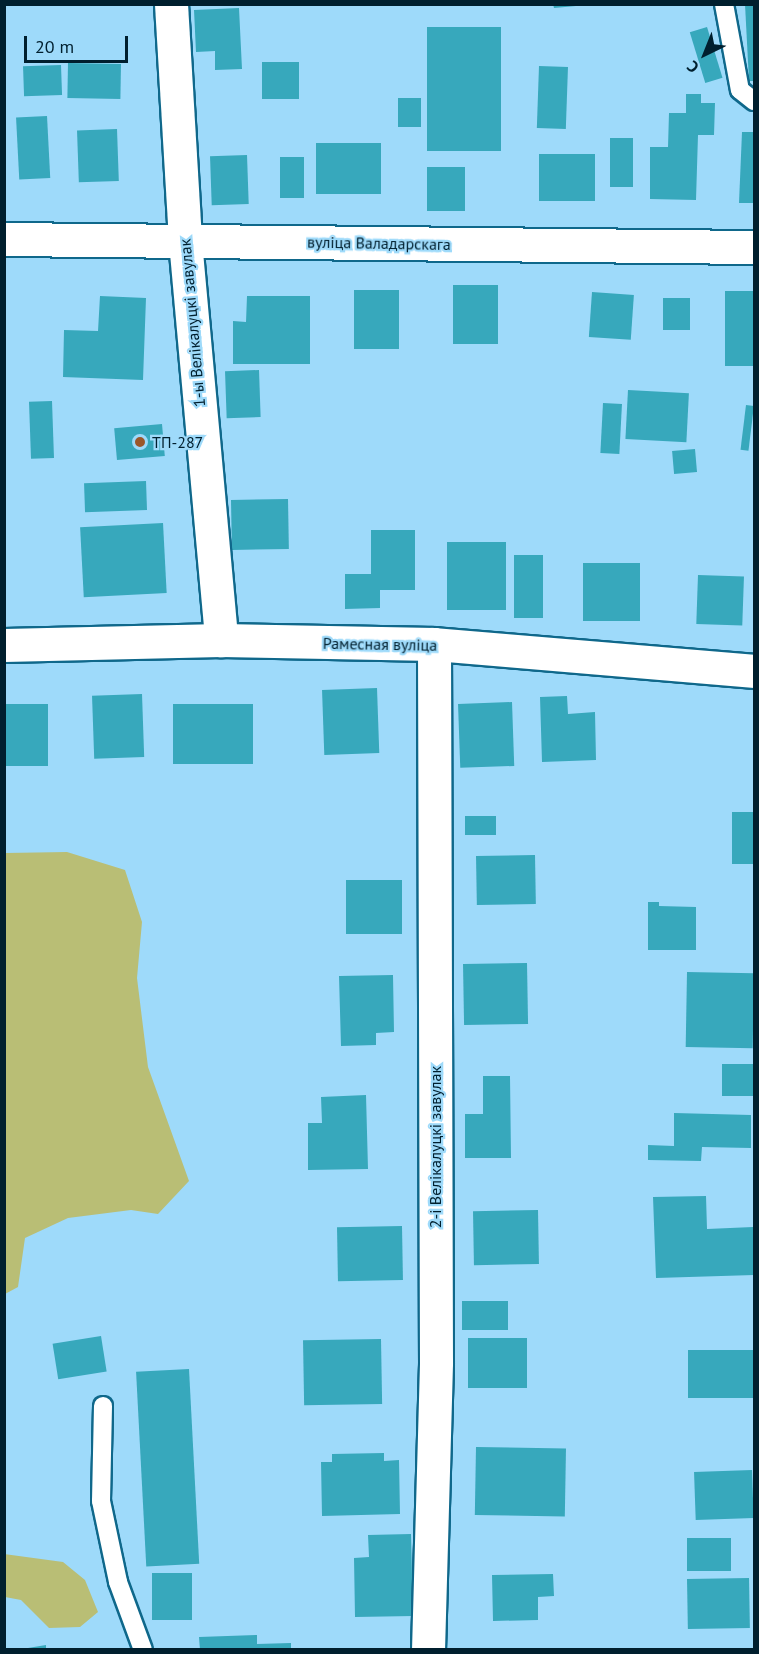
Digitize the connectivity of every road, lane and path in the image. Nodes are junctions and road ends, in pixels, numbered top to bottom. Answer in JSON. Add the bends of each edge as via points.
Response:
{"nodes":[{"id":1,"x":171,"y":4,"type":"edge"},
{"id":2,"x":724,"y":4,"type":"edge"},
{"id":3,"x":754,"y":100,"type":"edge"},
{"id":4,"x":4,"y":239,"type":"edge"},
{"id":5,"x":185,"y":241,"type":"junction"},
{"id":6,"x":754,"y":246,"type":"edge"},
{"id":7,"x":221,"y":640,"type":"junction"},
{"id":8,"x":434,"y":644,"type":"junction"},
{"id":9,"x":4,"y":645,"type":"edge"},
{"id":10,"x":754,"y":671,"type":"edge"},
{"id":11,"x":103,"y":1406,"type":"dead end"},
{"id":12,"x":143,"y":1650,"type":"edge"},
{"id":13,"x":428,"y":1650,"type":"edge"}],
"edges":[{"from":1,"to":5,"type":"street","name":"1-ы Велікалуцкі завулак"},
{"from":2,"to":3,"type":"lane","via":[[740,90]]},
{"from":4,"to":5,"type":"street","name":"вуліца Валадарскага"},
{"from":5,"to":6,"type":"street","name":"вуліца Валадарскага"},
{"from":5,"to":7,"type":"street","name":"1-ы Велікалуцкі завулак"},
{"from":7,"to":8,"type":"street","name":"Рамесная вуліца"},
{"from":7,"to":9,"type":"street","name":"Рамесная вуліца"},
{"from":8,"to":10,"type":"street","name":"Рамесная вуліца"},
{"from":8,"to":13,"type":"street","name":"2-і Велікалуцкі завулак","via":[[436,1362]]},
{"from":11,"to":12,"type":"lane","via":[[101,1501],[118,1582]]}]}
